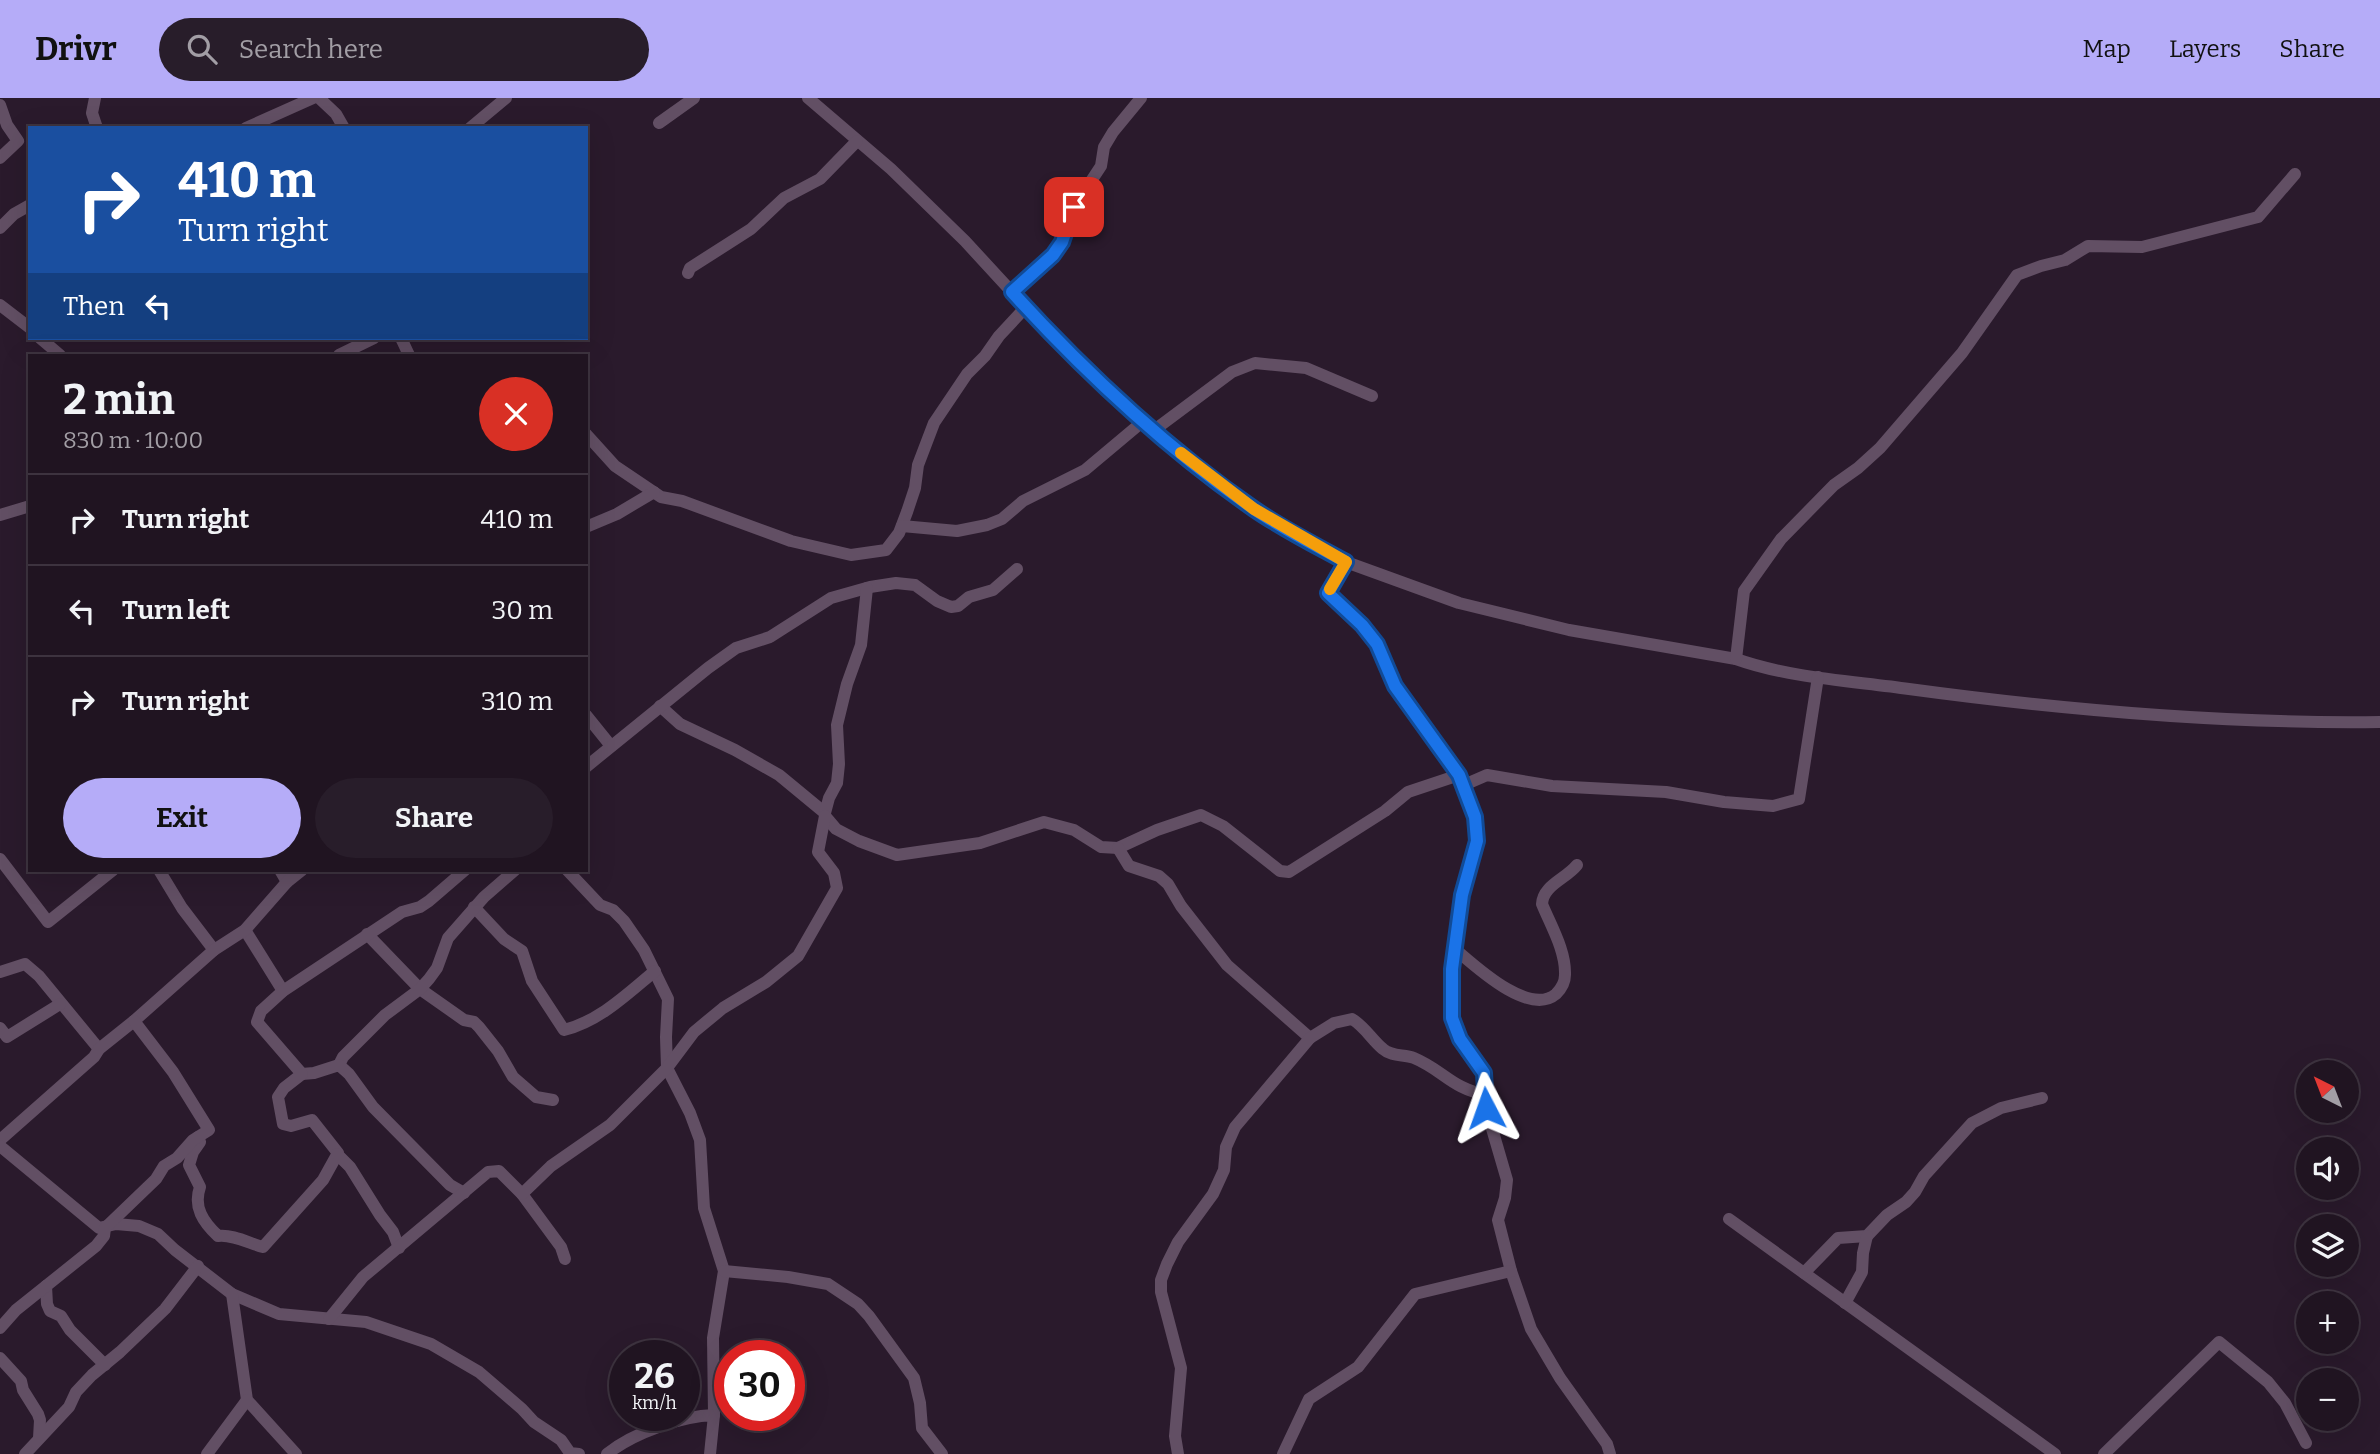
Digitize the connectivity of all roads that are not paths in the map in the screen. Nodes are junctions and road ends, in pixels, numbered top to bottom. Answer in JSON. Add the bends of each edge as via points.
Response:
{"nodes":[{"id":1,"x":95,"y":98,"type":"edge"},
{"id":2,"x":313,"y":98,"type":"edge"},
{"id":3,"x":318,"y":98,"type":"edge"},
{"id":4,"x":506,"y":98,"type":"edge"},
{"id":5,"x":694,"y":98,"type":"edge"},
{"id":6,"x":808,"y":98,"type":"edge"},
{"id":7,"x":1141,"y":98,"type":"edge"},
{"id":8,"x":0,"y":104,"type":"edge"},
{"id":9,"x":659,"y":123,"type":"dead end"},
{"id":10,"x":96,"y":126,"type":"edge"},
{"id":11,"x":250,"y":126,"type":"edge"},
{"id":12,"x":343,"y":126,"type":"edge"},
{"id":13,"x":472,"y":126,"type":"edge"},
{"id":14,"x":857,"y":141,"type":"junction"},
{"id":15,"x":0,"y":158,"type":"edge"},
{"id":16,"x":2295,"y":174,"type":"dead end"},
{"id":17,"x":28,"y":206,"type":"edge"},
{"id":18,"x":0,"y":228,"type":"edge"},
{"id":19,"x":688,"y":273,"type":"dead end"},
{"id":20,"x":1012,"y":292,"type":"junction"},
{"id":21,"x":0,"y":305,"type":"edge"},
{"id":22,"x":1026,"y":307,"type":"junction"},
{"id":23,"x":28,"y":326,"type":"edge"},
{"id":24,"x":42,"y":340,"type":"edge"},
{"id":25,"x":370,"y":340,"type":"edge"},
{"id":26,"x":59,"y":354,"type":"edge"},
{"id":27,"x":342,"y":354,"type":"edge"},
{"id":28,"x":1372,"y":396,"type":"dead end"},
{"id":29,"x":1141,"y":422,"type":"junction"},
{"id":30,"x":1153,"y":431,"type":"junction"},
{"id":31,"x":588,"y":436,"type":"edge"},
{"id":32,"x":654,"y":492,"type":"junction"},
{"id":33,"x":28,"y":507,"type":"edge"},
{"id":34,"x":0,"y":515,"type":"edge"},
{"id":35,"x":588,"y":526,"type":"edge"},
{"id":36,"x":902,"y":526,"type":"junction"},
{"id":37,"x":1346,"y":562,"type":"junction"},
{"id":38,"x":1017,"y":569,"type":"dead end"},
{"id":39,"x":867,"y":588,"type":"junction"},
{"id":40,"x":1737,"y":659,"type":"junction"},
{"id":41,"x":1818,"y":677,"type":"junction"},
{"id":42,"x":660,"y":706,"type":"junction"},
{"id":43,"x":588,"y":717,"type":"edge"},
{"id":44,"x":2380,"y":722,"type":"edge"},
{"id":45,"x":611,"y":746,"type":"junction"},
{"id":46,"x":588,"y":765,"type":"edge"},
{"id":47,"x":1462,"y":780,"type":"junction"},
{"id":48,"x":825,"y":815,"type":"junction"},
{"id":49,"x":1118,"y":848,"type":"junction"},
{"id":50,"x":0,"y":859,"type":"edge"},
{"id":51,"x":1577,"y":865,"type":"dead end"},
{"id":52,"x":110,"y":872,"type":"edge"},
{"id":53,"x":160,"y":872,"type":"edge"},
{"id":54,"x":281,"y":872,"type":"edge"},
{"id":55,"x":300,"y":872,"type":"edge"},
{"id":56,"x":463,"y":872,"type":"edge"},
{"id":57,"x":513,"y":872,"type":"edge"},
{"id":58,"x":570,"y":872,"type":"edge"},
{"id":59,"x":287,"y":882,"type":"junction"},
{"id":60,"x":474,"y":907,"type":"junction"},
{"id":61,"x":245,"y":930,"type":"junction"},
{"id":62,"x":367,"y":934,"type":"junction"},
{"id":63,"x":1455,"y":949,"type":"junction"},
{"id":64,"x":214,"y":950,"type":"junction"},
{"id":65,"x":655,"y":971,"type":"junction"},
{"id":66,"x":0,"y":972,"type":"edge"},
{"id":67,"x":420,"y":989,"type":"junction"},
{"id":68,"x":283,"y":991,"type":"junction"},
{"id":69,"x":60,"y":1004,"type":"junction"},
{"id":70,"x":134,"y":1021,"type":"junction"},
{"id":71,"x":0,"y":1028,"type":"edge"},
{"id":72,"x":1310,"y":1038,"type":"junction"},
{"id":73,"x":99,"y":1049,"type":"junction"},
{"id":74,"x":339,"y":1065,"type":"junction"},
{"id":75,"x":667,"y":1068,"type":"junction"},
{"id":76,"x":302,"y":1074,"type":"junction"},
{"id":77,"x":1487,"y":1095,"type":"junction"},
{"id":78,"x":2042,"y":1098,"type":"dead end"},
{"id":79,"x":553,"y":1100,"type":"dead end"},
{"id":80,"x":198,"y":1137,"type":"junction"},
{"id":81,"x":0,"y":1140,"type":"edge"},
{"id":82,"x":0,"y":1146,"type":"edge"},
{"id":83,"x":337,"y":1154,"type":"junction"},
{"id":84,"x":464,"y":1193,"type":"junction"},
{"id":85,"x":522,"y":1194,"type":"junction"},
{"id":86,"x":1729,"y":1219,"type":"dead end"},
{"id":87,"x":105,"y":1227,"type":"junction"},
{"id":88,"x":1867,"y":1236,"type":"junction"},
{"id":89,"x":399,"y":1248,"type":"junction"},
{"id":90,"x":565,"y":1259,"type":"dead end"},
{"id":91,"x":198,"y":1266,"type":"junction"},
{"id":92,"x":724,"y":1271,"type":"junction"},
{"id":93,"x":1511,"y":1271,"type":"junction"},
{"id":94,"x":1804,"y":1273,"type":"junction"},
{"id":95,"x":46,"y":1286,"type":"junction"},
{"id":96,"x":232,"y":1294,"type":"junction"},
{"id":97,"x":1845,"y":1303,"type":"junction"},
{"id":98,"x":329,"y":1318,"type":"junction"},
{"id":99,"x":0,"y":1328,"type":"edge"},
{"id":100,"x":0,"y":1358,"type":"edge"},
{"id":101,"x":105,"y":1365,"type":"junction"},
{"id":102,"x":247,"y":1400,"type":"junction"},
{"id":103,"x":714,"y":1415,"type":"junction"},
{"id":104,"x":39,"y":1438,"type":"junction"},
{"id":105,"x":2306,"y":1443,"type":"dead end"},
{"id":106,"x":25,"y":1454,"type":"edge"},
{"id":107,"x":207,"y":1454,"type":"edge"},
{"id":108,"x":296,"y":1454,"type":"edge"},
{"id":109,"x":579,"y":1454,"type":"edge"},
{"id":110,"x":607,"y":1454,"type":"edge"},
{"id":111,"x":710,"y":1454,"type":"edge"},
{"id":112,"x":943,"y":1454,"type":"edge"},
{"id":113,"x":1178,"y":1454,"type":"edge"},
{"id":114,"x":1283,"y":1454,"type":"edge"},
{"id":115,"x":1610,"y":1454,"type":"edge"},
{"id":116,"x":2055,"y":1454,"type":"edge"},
{"id":117,"x":2104,"y":1454,"type":"edge"}],
"edges":[{"from":1,"to":10,"type":"street","via":[[92,113]]},
{"from":2,"to":11,"type":"street"},
{"from":3,"to":12,"type":"street"},
{"from":4,"to":13,"type":"street"},
{"from":5,"to":9,"type":"street"},
{"from":6,"to":14,"type":"street"},
{"from":7,"to":20,"type":"street","via":[[1104,147],[1101,166],[1074,207],[1062,242]]},
{"from":8,"to":15,"type":"street","via":[[18,141]]},
{"from":14,"to":19,"type":"street","via":[[820,179],[784,198],[751,229]]},
{"from":14,"to":20,"type":"street","via":[[891,169]]},
{"from":16,"to":40,"type":"street","via":[[2258,217],[2142,247],[2088,246],[2065,261],[2017,275],[1962,353],[1880,448],[1834,485],[1781,538],[1744,591]]},
{"from":17,"to":18,"type":"street"},
{"from":20,"to":22,"type":"street"},
{"from":21,"to":23,"type":"street"},
{"from":22,"to":29,"type":"street"},
{"from":22,"to":36,"type":"street","via":[[967,374],[934,423]]},
{"from":24,"to":26,"type":"street"},
{"from":25,"to":27,"type":"street"},
{"from":28,"to":30,"type":"street","via":[[1306,368],[1255,363],[1232,372]]},
{"from":29,"to":30,"type":"street"},
{"from":29,"to":36,"type":"street","via":[[1085,470],[1023,501],[1002,519],[957,531]]},
{"from":30,"to":37,"type":"street","via":[[1254,509]]},
{"from":31,"to":32,"type":"street","via":[[615,466]]},
{"from":32,"to":35,"type":"street"},
{"from":32,"to":36,"type":"street","via":[[791,541],[850,555],[886,550]]},
{"from":33,"to":34,"type":"street"},
{"from":37,"to":40,"type":"street","via":[[1459,603],[1569,630]]},
{"from":37,"to":47,"type":"street","via":[[1328,593],[1377,644],[1395,686]]},
{"from":38,"to":39,"type":"street","via":[[993,590],[951,607],[915,585]]},
{"from":39,"to":42,"type":"street","via":[[831,598],[770,638],[736,648]]},
{"from":39,"to":48,"type":"street","via":[[861,645],[837,725],[837,783]]},
{"from":40,"to":41,"type":"street"},
{"from":41,"to":44,"type":"street","via":[[2009,702],[2215,718]]},
{"from":41,"to":47,"type":"street","via":[[1799,799],[1773,806],[1666,792],[1552,786],[1487,775]]},
{"from":42,"to":45,"type":"street"},
{"from":42,"to":48,"type":"street","via":[[680,724],[779,775]]},
{"from":43,"to":45,"type":"street"},
{"from":45,"to":46,"type":"street"},
{"from":47,"to":49,"type":"street","via":[[1408,792],[1289,872],[1280,871],[1248,843],[1201,814]]},
{"from":47,"to":63,"type":"street","via":[[1475,817],[1477,841],[1462,895]]},
{"from":48,"to":49,"type":"street","via":[[836,829],[897,855],[980,843],[1044,822],[1074,830],[1101,847]]},
{"from":48,"to":75,"type":"street","via":[[818,852],[834,873],[837,888],[797,956],[694,1032]]},
{"from":49,"to":72,"type":"street","via":[[1129,866],[1168,884],[1227,965]]},
{"from":50,"to":52,"type":"street","via":[[48,922]]},
{"from":51,"to":63,"type":"street","via":[[1543,895],[1565,973],[1562,987],[1553,996],[1545,1000],[1524,997],[1503,987]]},
{"from":53,"to":64,"type":"street"},
{"from":54,"to":59,"type":"street"},
{"from":55,"to":59,"type":"street"},
{"from":56,"to":62,"type":"street","via":[[429,901]]},
{"from":57,"to":60,"type":"street"},
{"from":58,"to":65,"type":"street","via":[[600,905],[625,921]]},
{"from":59,"to":61,"type":"street"},
{"from":60,"to":65,"type":"street","via":[[504,939],[523,951],[532,981],[564,1030],[600,1015]]},
{"from":60,"to":67,"type":"street","via":[[447,938],[437,968]]},
{"from":61,"to":64,"type":"street"},
{"from":61,"to":68,"type":"street"},
{"from":62,"to":67,"type":"street"},
{"from":62,"to":68,"type":"street"},
{"from":63,"to":77,"type":"street","via":[[1452,1018],[1460,1039],[1484,1073]]},
{"from":64,"to":70,"type":"street"},
{"from":65,"to":75,"type":"street","via":[[668,999]]},
{"from":66,"to":69,"type":"street","via":[[25,964]]},
{"from":67,"to":74,"type":"street","via":[[385,1015]]},
{"from":67,"to":79,"type":"street","via":[[464,1020],[474,1022],[513,1077],[536,1097]]},
{"from":68,"to":76,"type":"street","via":[[261,1010],[257,1022]]},
{"from":69,"to":71,"type":"street","via":[[7,1037]]},
{"from":69,"to":73,"type":"street"},
{"from":70,"to":73,"type":"street"},
{"from":70,"to":80,"type":"street","via":[[209,1130]]},
{"from":72,"to":77,"type":"street","via":[[1334,1023],[1352,1019],[1384,1051],[1411,1057],[1449,1082]]},
{"from":72,"to":113,"type":"street","via":[[1235,1127],[1213,1194],[1178,1242],[1161,1280],[1164,1311],[1181,1368],[1175,1436]]},
{"from":73,"to":81,"type":"street"},
{"from":74,"to":76,"type":"street"},
{"from":74,"to":84,"type":"street","via":[[373,1107],[450,1185]]},
{"from":75,"to":85,"type":"street","via":[[610,1125],[551,1166]]},
{"from":75,"to":92,"type":"street","via":[[700,1140],[704,1208]]},
{"from":76,"to":83,"type":"street","via":[[278,1097],[283,1124],[312,1120]]},
{"from":77,"to":93,"type":"street","via":[[1486,1108],[1507,1180],[1498,1220]]},
{"from":78,"to":88,"type":"street","via":[[2001,1108],[1972,1123],[1906,1202]]},
{"from":80,"to":83,"type":"street","via":[[189,1165],[200,1187],[196,1198],[204,1221],[218,1236],[263,1247],[323,1180]]},
{"from":80,"to":87,"type":"street"},
{"from":82,"to":87,"type":"street","via":[[99,1228]]},
{"from":83,"to":89,"type":"street","via":[[351,1167]]},
{"from":84,"to":85,"type":"street","via":[[488,1172],[499,1171]]},
{"from":84,"to":89,"type":"street"},
{"from":85,"to":90,"type":"street"},
{"from":86,"to":94,"type":"street"},
{"from":87,"to":91,"type":"street","via":[[139,1226],[158,1234]]},
{"from":87,"to":95,"type":"street","via":[[96,1246]]},
{"from":88,"to":94,"type":"street","via":[[1838,1238]]},
{"from":88,"to":97,"type":"street","via":[[1862,1272]]},
{"from":89,"to":98,"type":"street","via":[[363,1277]]},
{"from":91,"to":96,"type":"street"},
{"from":91,"to":101,"type":"street","via":[[165,1309]]},
{"from":92,"to":103,"type":"street","via":[[713,1338]]},
{"from":92,"to":112,"type":"street","via":[[828,1284],[858,1304],[914,1378],[922,1428]]},
{"from":93,"to":114,"type":"street","via":[[1415,1293],[1358,1367],[1309,1399]]},
{"from":93,"to":115,"type":"street","via":[[1531,1329]]},
{"from":94,"to":97,"type":"street"},
{"from":95,"to":99,"type":"street"},
{"from":95,"to":101,"type":"street","via":[[50,1311],[61,1316]]},
{"from":96,"to":98,"type":"street","via":[[279,1314]]},
{"from":96,"to":102,"type":"street"},
{"from":97,"to":116,"type":"street"},
{"from":98,"to":109,"type":"street","via":[[366,1322],[431,1344],[479,1372],[561,1440],[570,1453]]},
{"from":100,"to":104,"type":"street","via":[[21,1381],[38,1414]]},
{"from":101,"to":104,"type":"street"},
{"from":102,"to":107,"type":"street"},
{"from":102,"to":108,"type":"street"},
{"from":103,"to":110,"type":"street","via":[[696,1416],[631,1438]]},
{"from":103,"to":111,"type":"street"},
{"from":104,"to":106,"type":"street"},
{"from":105,"to":117,"type":"street","via":[[2268,1382],[2219,1342]]}]}
